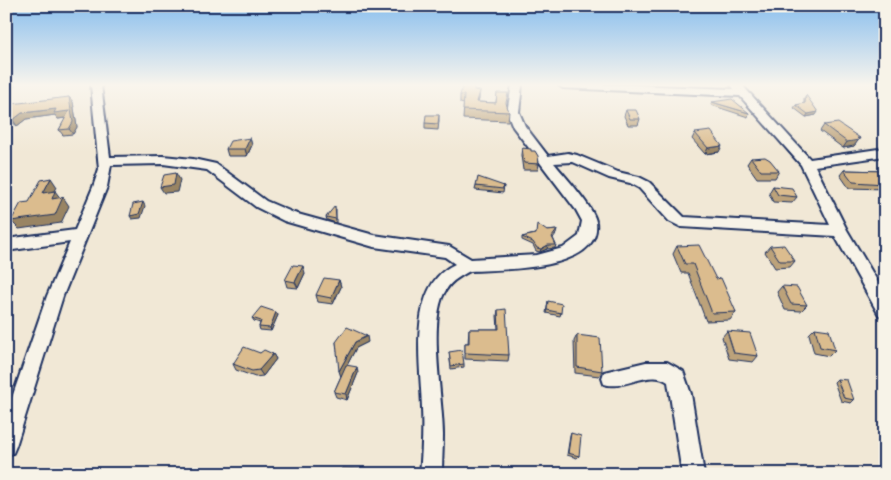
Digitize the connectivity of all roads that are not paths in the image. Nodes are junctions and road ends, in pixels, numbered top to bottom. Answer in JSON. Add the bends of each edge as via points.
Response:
{"nodes":[{"id":1,"x":98,"y":107,"type":"edge"},
{"id":2,"x":514,"y":107,"type":"edge"},
{"id":3,"x":757,"y":107,"type":"edge"},
{"id":4,"x":885,"y":152,"type":"edge"},
{"id":5,"x":104,"y":160,"type":"junction"},
{"id":6,"x":546,"y":160,"type":"junction"},
{"id":7,"x":807,"y":163,"type":"junction"},
{"id":8,"x":840,"y":231,"type":"junction"},
{"id":9,"x":80,"y":235,"type":"junction"},
{"id":10,"x":6,"y":245,"type":"edge"},
{"id":11,"x":468,"y":265,"type":"junction"},
{"id":12,"x":885,"y":310,"type":"edge"},
{"id":13,"x":611,"y":378,"type":"dead end"},
{"id":14,"x":6,"y":446,"type":"edge"},
{"id":15,"x":431,"y":474,"type":"edge"},
{"id":16,"x":693,"y":474,"type":"edge"}],
"edges":[{"from":1,"to":5,"type":"street"},
{"from":2,"to":6,"type":"street","via":[[519,126]]},
{"from":3,"to":7,"type":"street"},
{"from":4,"to":7,"type":"street"},
{"from":5,"to":9,"type":"street","via":[[100,187]]},
{"from":5,"to":11,"type":"street","via":[[163,160],[211,167],[261,204],[289,218],[374,241],[450,252]]},
{"from":6,"to":8,"type":"street","via":[[577,158],[614,175],[634,180],[644,185],[681,222]]},
{"from":6,"to":11,"type":"street","via":[[589,221],[586,239],[568,253],[536,261]]},
{"from":7,"to":8,"type":"street"},
{"from":8,"to":12,"type":"street"},
{"from":9,"to":10,"type":"street"},
{"from":9,"to":14,"type":"street","via":[[55,296]]},
{"from":11,"to":15,"type":"street","via":[[439,286],[431,307],[428,326],[434,435]]},
{"from":13,"to":16,"type":"street","via":[[646,370],[667,370],[676,377]]}]}
